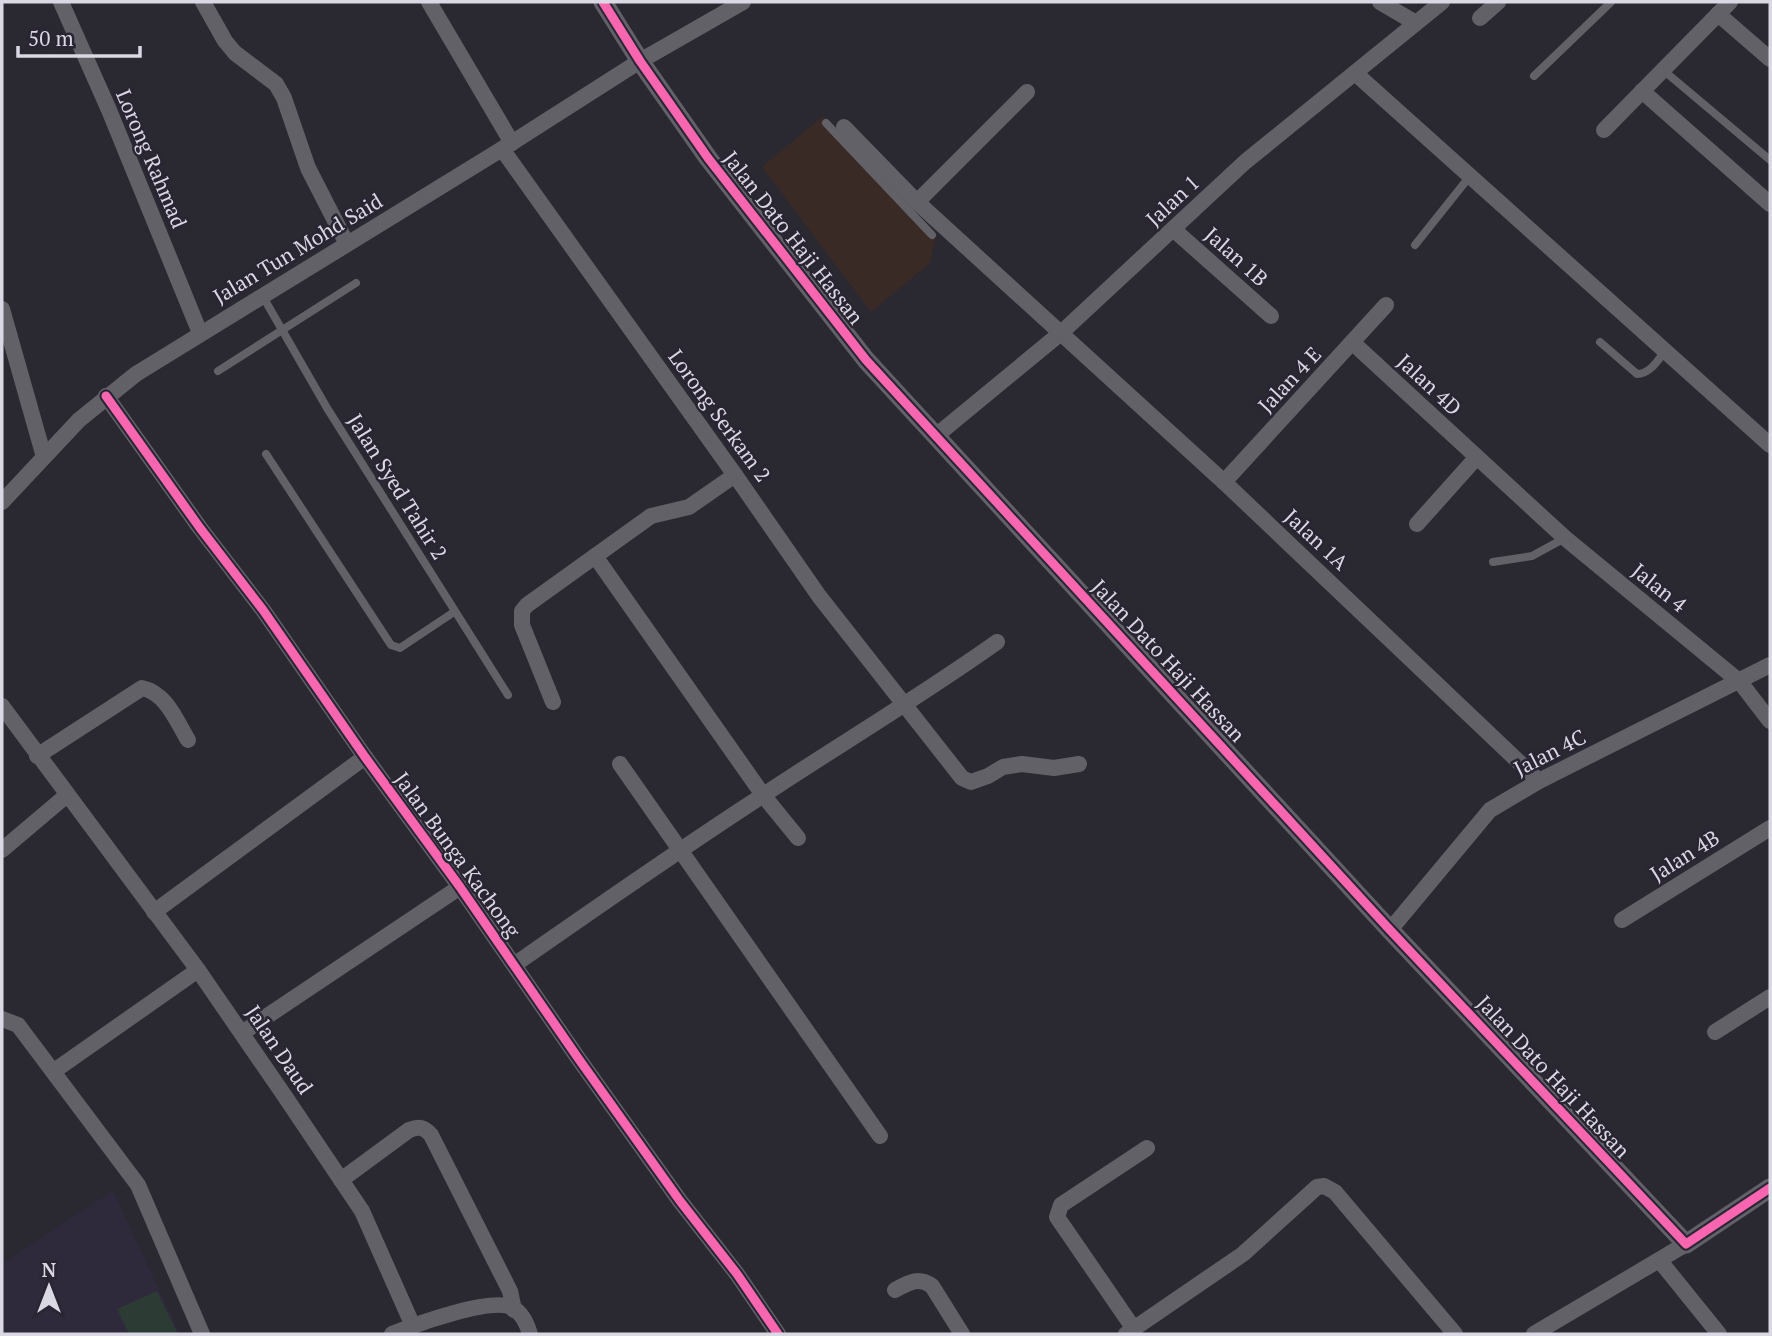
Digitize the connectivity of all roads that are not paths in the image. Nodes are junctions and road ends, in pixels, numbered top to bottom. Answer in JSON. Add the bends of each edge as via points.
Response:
{"nodes":[{"id":1,"x":61,"y":2,"type":"edge"},
{"id":2,"x":203,"y":2,"type":"edge"},
{"id":3,"x":429,"y":2,"type":"edge"},
{"id":4,"x":603,"y":2,"type":"edge"},
{"id":5,"x":743,"y":2,"type":"edge"},
{"id":6,"x":1380,"y":2,"type":"edge"},
{"id":7,"x":1442,"y":2,"type":"edge"},
{"id":8,"x":1498,"y":2,"type":"edge"},
{"id":9,"x":1611,"y":2,"type":"edge"},
{"id":10,"x":1730,"y":2,"type":"edge"},
{"id":11,"x":1718,"y":14,"type":"junction"},
{"id":12,"x":1480,"y":18,"type":"dead end"},
{"id":13,"x":1416,"y":23,"type":"junction"},
{"id":14,"x":1770,"y":59,"type":"edge"},
{"id":15,"x":640,"y":61,"type":"junction"},
{"id":16,"x":1663,"y":70,"type":"junction"},
{"id":17,"x":1355,"y":73,"type":"junction"},
{"id":18,"x":1534,"y":76,"type":"dead end"},
{"id":19,"x":1642,"y":91,"type":"junction"},
{"id":20,"x":1027,"y":92,"type":"dead end"},
{"id":21,"x":826,"y":123,"type":"dead end"},
{"id":22,"x":844,"y":127,"type":"dead end"},
{"id":23,"x":1604,"y":130,"type":"dead end"},
{"id":24,"x":507,"y":146,"type":"junction"},
{"id":25,"x":867,"y":159,"type":"junction"},
{"id":26,"x":1770,"y":160,"type":"edge"},
{"id":27,"x":1469,"y":176,"type":"junction"},
{"id":28,"x":917,"y":202,"type":"junction"},
{"id":29,"x":1770,"y":204,"type":"edge"},
{"id":30,"x":1174,"y":229,"type":"junction"},
{"id":31,"x":932,"y":235,"type":"dead end"},
{"id":32,"x":347,"y":244,"type":"junction"},
{"id":33,"x":1415,"y":245,"type":"dead end"},
{"id":34,"x":356,"y":283,"type":"dead end"},
{"id":35,"x":262,"y":295,"type":"junction"},
{"id":36,"x":1386,"y":305,"type":"dead end"},
{"id":37,"x":2,"y":309,"type":"edge"},
{"id":38,"x":1271,"y":316,"type":"dead end"},
{"id":39,"x":281,"y":331,"type":"junction"},
{"id":40,"x":1062,"y":332,"type":"junction"},
{"id":41,"x":200,"y":333,"type":"junction"},
{"id":42,"x":1600,"y":342,"type":"dead end"},
{"id":43,"x":1353,"y":343,"type":"junction"},
{"id":44,"x":1665,"y":351,"type":"junction"},
{"id":45,"x":218,"y":371,"type":"dead end"},
{"id":46,"x":106,"y":396,"type":"junction"},
{"id":47,"x":937,"y":435,"type":"junction"},
{"id":48,"x":1770,"y":445,"type":"edge"},
{"id":49,"x":266,"y":454,"type":"dead end"},
{"id":50,"x":44,"y":457,"type":"junction"},
{"id":51,"x":1476,"y":458,"type":"junction"},
{"id":52,"x":735,"y":475,"type":"junction"},
{"id":53,"x":1224,"y":482,"type":"junction"},
{"id":54,"x":1515,"y":494,"type":"joint"},
{"id":55,"x":2,"y":502,"type":"edge"},
{"id":56,"x":1417,"y":524,"type":"dead end"},
{"id":57,"x":1565,"y":538,"type":"junction"},
{"id":58,"x":595,"y":556,"type":"junction"},
{"id":59,"x":1493,"y":562,"type":"dead end"},
{"id":60,"x":454,"y":612,"type":"junction"},
{"id":61,"x":997,"y":642,"type":"dead end"},
{"id":62,"x":1770,"y":665,"type":"edge"},
{"id":63,"x":1740,"y":682,"type":"junction"},
{"id":64,"x":508,"y":695,"type":"dead end"},
{"id":65,"x":552,"y":702,"type":"dead end"},
{"id":66,"x":905,"y":705,"type":"junction"},
{"id":67,"x":2,"y":706,"type":"edge"},
{"id":68,"x":1770,"y":721,"type":"edge"},
{"id":69,"x":188,"y":740,"type":"dead end"},
{"id":70,"x":37,"y":756,"type":"junction"},
{"id":71,"x":365,"y":757,"type":"junction"},
{"id":72,"x":620,"y":764,"type":"dead end"},
{"id":73,"x":1079,"y":764,"type":"dead end"},
{"id":74,"x":1539,"y":781,"type":"junction"},
{"id":75,"x":67,"y":795,"type":"junction"},
{"id":76,"x":763,"y":795,"type":"junction"},
{"id":77,"x":1770,"y":828,"type":"edge"},
{"id":78,"x":798,"y":838,"type":"dead end"},
{"id":79,"x":2,"y":850,"type":"edge"},
{"id":80,"x":681,"y":851,"type":"junction"},
{"id":81,"x":460,"y":887,"type":"junction"},
{"id":82,"x":154,"y":912,"type":"junction"},
{"id":83,"x":1622,"y":920,"type":"dead end"},
{"id":84,"x":1390,"y":930,"type":"junction"},
{"id":85,"x":514,"y":965,"type":"junction"},
{"id":86,"x":198,"y":970,"type":"junction"},
{"id":87,"x":1770,"y":997,"type":"edge"},
{"id":88,"x":2,"y":1019,"type":"edge"},
{"id":89,"x":1715,"y":1032,"type":"dead end"},
{"id":90,"x":242,"y":1033,"type":"junction"},
{"id":91,"x":54,"y":1071,"type":"junction"},
{"id":92,"x":880,"y":1136,"type":"dead end"},
{"id":93,"x":1147,"y":1148,"type":"dead end"},
{"id":94,"x":341,"y":1180,"type":"junction"},
{"id":95,"x":1768,"y":1194,"type":"edge"},
{"id":96,"x":1686,"y":1244,"type":"junction"},
{"id":97,"x":1660,"y":1261,"type":"junction"},
{"id":98,"x":895,"y":1290,"type":"dead end"},
{"id":99,"x":514,"y":1310,"type":"junction"},
{"id":100,"x":413,"y":1326,"type":"junction"},
{"id":101,"x":1130,"y":1331,"type":"edge"},
{"id":102,"x":202,"y":1334,"type":"edge"},
{"id":103,"x":392,"y":1334,"type":"edge"},
{"id":104,"x":530,"y":1334,"type":"edge"},
{"id":105,"x":778,"y":1334,"type":"edge"},
{"id":106,"x":962,"y":1334,"type":"edge"},
{"id":107,"x":1455,"y":1334,"type":"edge"},
{"id":108,"x":1534,"y":1334,"type":"edge"},
{"id":109,"x":1719,"y":1334,"type":"edge"}],
"edges":[{"from":1,"to":41,"type":"street","name":"Lorong Rahmad"},
{"from":2,"to":32,"type":"street","via":[[230,47],[276,84],[308,168]]},
{"from":3,"to":24,"type":"street","name":"Lorong Serkam 2"},
{"from":4,"to":15,"type":"street","name":"Jalan Dato Haji Hassan"},
{"from":5,"to":15,"type":"street","name":"Jalan Tun Mohd Said"},
{"from":6,"to":13,"type":"street"},
{"from":7,"to":13,"type":"street","name":"Jalan 1"},
{"from":8,"to":12,"type":"street"},
{"from":9,"to":18,"type":"lane"},
{"from":10,"to":11,"type":"street"},
{"from":11,"to":14,"type":"street"},
{"from":11,"to":16,"type":"street"},
{"from":13,"to":17,"type":"street","name":"Jalan 1"},
{"from":15,"to":24,"type":"street","name":"Jalan Tun Mohd Said"},
{"from":15,"to":47,"type":"street","name":"Jalan Dato Haji Hassan","via":[[708,158],[839,327]]},
{"from":16,"to":19,"type":"street"},
{"from":16,"to":26,"type":"lane"},
{"from":17,"to":27,"type":"street"},
{"from":17,"to":30,"type":"street","name":"Jalan 1","via":[[1245,162]]},
{"from":19,"to":23,"type":"street"},
{"from":19,"to":29,"type":"street"},
{"from":20,"to":28,"type":"street"},
{"from":21,"to":25,"type":"lane"},
{"from":22,"to":25,"type":"street","name":"Jalan 1A"},
{"from":24,"to":32,"type":"street","name":"Jalan Tun Mohd Said"},
{"from":24,"to":52,"type":"street","name":"Lorong Serkam 2"},
{"from":25,"to":28,"type":"street","name":"Jalan 1A"},
{"from":25,"to":31,"type":"lane"},
{"from":27,"to":33,"type":"lane"},
{"from":27,"to":44,"type":"street"},
{"from":28,"to":40,"type":"street","name":"Jalan 1A"},
{"from":30,"to":38,"type":"street","name":"Jalan 1B"},
{"from":30,"to":40,"type":"street","name":"Jalan 1"},
{"from":32,"to":35,"type":"street","name":"Jalan Tun Mohd Said"},
{"from":34,"to":39,"type":"lane"},
{"from":35,"to":39,"type":"lane","name":"Jalan Syed Tahir 2"},
{"from":35,"to":41,"type":"street","name":"Jalan Tun Mohd Said"},
{"from":36,"to":43,"type":"street","name":"Jalan 4 E"},
{"from":37,"to":50,"type":"street"},
{"from":39,"to":45,"type":"lane"},
{"from":39,"to":60,"type":"lane","name":"Jalan Syed Tahir 2"},
{"from":40,"to":47,"type":"street","name":"Jalan 1"},
{"from":40,"to":53,"type":"street","name":"Jalan 1A"},
{"from":41,"to":46,"type":"street","name":"Jalan Tun Mohd Said"},
{"from":42,"to":44,"type":"lane","via":[[1637,374],[1643,374]]},
{"from":43,"to":51,"type":"street","name":"Jalan 4D"},
{"from":43,"to":53,"type":"street","name":"Jalan 4 E"},
{"from":44,"to":48,"type":"street"},
{"from":46,"to":50,"type":"street","name":"Jalan Tun Mohd Said"},
{"from":46,"to":71,"type":"street","name":"Jalan Bunga Kachong"},
{"from":47,"to":84,"type":"street","name":"Jalan Dato Haji Hassan"},
{"from":49,"to":60,"type":"lane","via":[[391,645],[400,648]]},
{"from":50,"to":55,"type":"street","name":"Jalan Tun Mohd Said"},
{"from":51,"to":54,"type":"street","name":"Jalan 4D"},
{"from":51,"to":56,"type":"street"},
{"from":52,"to":58,"type":"street","via":[[689,507],[651,516]]},
{"from":52,"to":66,"type":"street","name":"Lorong Serkam 2","via":[[819,596]]},
{"from":53,"to":74,"type":"street","name":"Jalan 1A"},
{"from":54,"to":57,"type":"street","name":"Jalan 4"},
{"from":57,"to":59,"type":"lane","via":[[1532,556]]},
{"from":57,"to":63,"type":"street","name":"Jalan 4"},
{"from":58,"to":65,"type":"street","via":[[522,611],[522,625]]},
{"from":58,"to":76,"type":"street"},
{"from":60,"to":64,"type":"lane","name":"Jalan Syed Tahir 2"},
{"from":61,"to":66,"type":"street"},
{"from":62,"to":63,"type":"street","name":"Jalan 4C"},
{"from":63,"to":68,"type":"street","name":"Jalan 4"},
{"from":63,"to":74,"type":"street","name":"Jalan 4C"},
{"from":66,"to":73,"type":"street","name":"Lorong Serkam 2","via":[[962,778],[971,782],[1003,766]]},
{"from":66,"to":76,"type":"street"},
{"from":67,"to":70,"type":"street","name":"Jalan Daud"},
{"from":69,"to":70,"type":"street","via":[[164,699],[142,688]]},
{"from":70,"to":75,"type":"street","name":"Jalan Daud"},
{"from":71,"to":81,"type":"street","name":"Jalan Bunga Kachong"},
{"from":71,"to":82,"type":"street"},
{"from":72,"to":80,"type":"street"},
{"from":74,"to":84,"type":"street","name":"Jalan 4C","via":[[1490,810]]},
{"from":75,"to":79,"type":"street"},
{"from":75,"to":82,"type":"street","name":"Jalan Daud"},
{"from":76,"to":78,"type":"street"},
{"from":76,"to":80,"type":"street"},
{"from":77,"to":83,"type":"street","name":"Jalan 4B"},
{"from":80,"to":85,"type":"street"},
{"from":80,"to":92,"type":"street"},
{"from":81,"to":85,"type":"street","name":"Jalan Bunga Kachong"},
{"from":81,"to":90,"type":"street"},
{"from":82,"to":86,"type":"street","name":"Jalan Daud"},
{"from":84,"to":96,"type":"street","name":"Jalan Dato Haji Hassan"},
{"from":85,"to":105,"type":"street","name":"Jalan Bunga Kachong"},
{"from":86,"to":90,"type":"street","name":"Jalan Daud"},
{"from":86,"to":91,"type":"street"},
{"from":87,"to":89,"type":"street"},
{"from":88,"to":91,"type":"street","via":[[18,1025]]},
{"from":90,"to":94,"type":"street","name":"Jalan Daud"},
{"from":91,"to":102,"type":"street","via":[[138,1185]]},
{"from":93,"to":101,"type":"street","via":[[1061,1205],[1057,1217]]},
{"from":94,"to":99,"type":"street","via":[[409,1130],[425,1128],[510,1291]]},
{"from":94,"to":100,"type":"street","name":"Jalan Daud","via":[[362,1212]]},
{"from":95,"to":96,"type":"street"},
{"from":96,"to":97,"type":"street"},
{"from":97,"to":108,"type":"street"},
{"from":97,"to":109,"type":"street"},
{"from":98,"to":106,"type":"street","via":[[925,1281]]},
{"from":99,"to":100,"type":"street","via":[[484,1307]]},
{"from":99,"to":104,"type":"street","via":[[525,1320]]},
{"from":100,"to":103,"type":"street"},
{"from":101,"to":107,"type":"street","via":[[1243,1254],[1317,1187],[1324,1186],[1335,1192]]}]}
